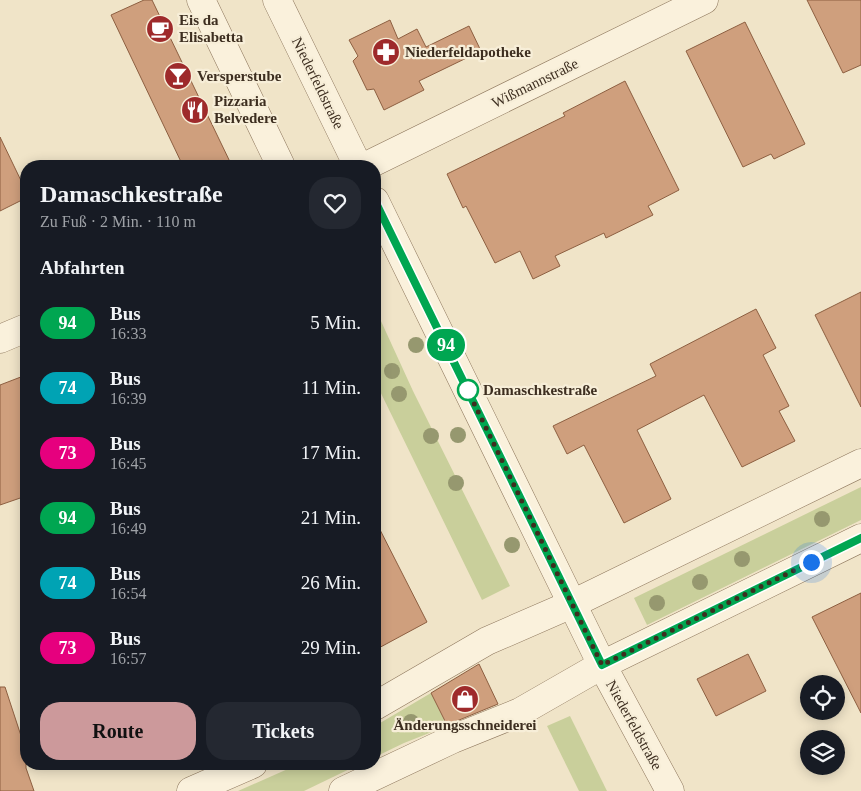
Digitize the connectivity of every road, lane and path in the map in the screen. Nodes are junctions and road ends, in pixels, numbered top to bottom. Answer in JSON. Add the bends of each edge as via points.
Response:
{"nodes":[{"id":1,"x":201,"y":0,"type":"edge"},
{"id":2,"x":278,"y":0,"type":"edge"},
{"id":3,"x":704,"y":0,"type":"edge"},
{"id":4,"x":278,"y":160,"type":"edge"},
{"id":5,"x":355,"y":160,"type":"edge"},
{"id":6,"x":378,"y":160,"type":"edge"},
{"id":7,"x":381,"y":212,"type":"edge"},
{"id":8,"x":20,"y":331,"type":"edge"},
{"id":9,"x":0,"y":339,"type":"edge"},
{"id":10,"x":861,"y":463,"type":"edge"},
{"id":11,"x":861,"y":538,"type":"edge"},
{"id":12,"x":572,"y":604,"type":"junction"},
{"id":13,"x":602,"y":665,"type":"junction"},
{"id":14,"x":381,"y":703,"type":"edge"},
{"id":15,"x":238,"y":770,"type":"edge"},
{"id":16,"x":191,"y":791,"type":"edge"},
{"id":17,"x":343,"y":791,"type":"edge"},
{"id":18,"x":670,"y":791,"type":"edge"}],
"edges":[{"from":1,"to":4,"type":"street"},
{"from":2,"to":5,"type":"street","name":"Niederfeldstraße"},
{"from":3,"to":6,"type":"street","name":"Wißmannstraße"},
{"from":7,"to":12,"type":"street","name":"Niederfeldstraße"},
{"from":8,"to":9,"type":"street"},
{"from":10,"to":12,"type":"street"},
{"from":11,"to":13,"type":"street"},
{"from":12,"to":13,"type":"street","name":"Niederfeldstraße"},
{"from":12,"to":14,"type":"street","via":[[487,641]]},
{"from":13,"to":17,"type":"street","via":[[520,712],[453,739]]},
{"from":13,"to":18,"type":"street","name":"Niederfeldstraße"},
{"from":15,"to":16,"type":"street"}]}
